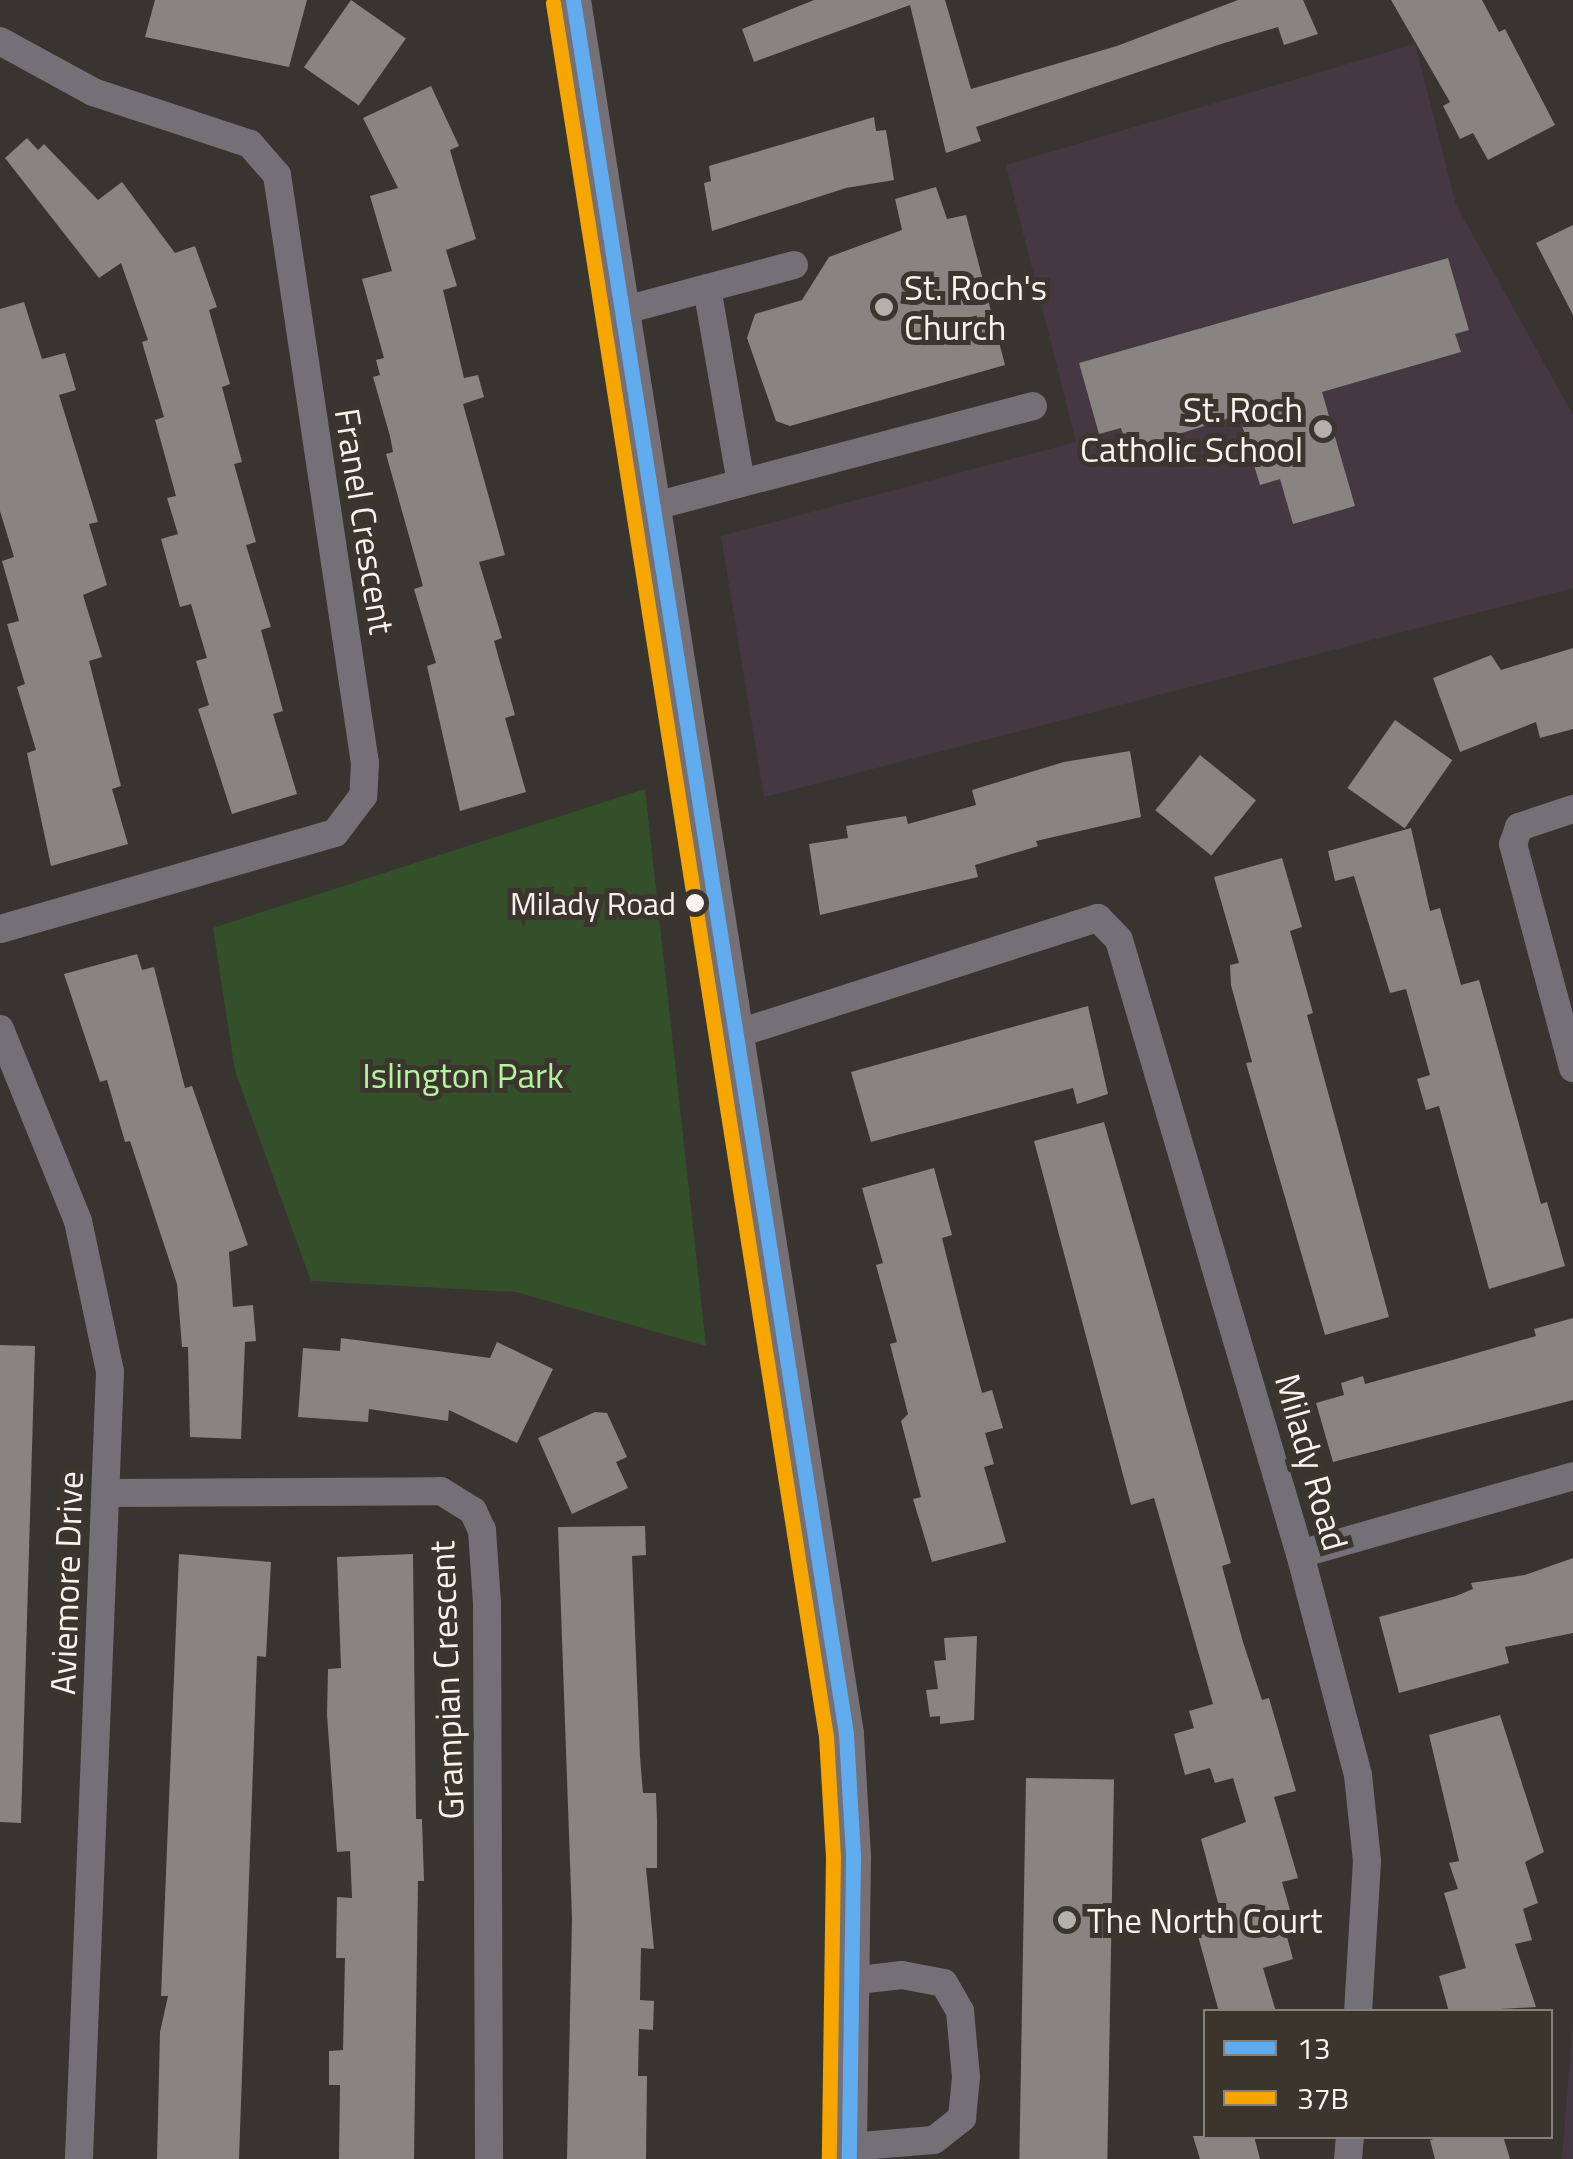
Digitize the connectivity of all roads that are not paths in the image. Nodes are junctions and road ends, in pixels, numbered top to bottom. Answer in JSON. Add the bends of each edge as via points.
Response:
{"nodes":[{"id":1,"x":573,"y":0,"type":"edge"},
{"id":2,"x":0,"y":41,"type":"edge"},
{"id":3,"x":794,"y":264,"type":"dead end"},
{"id":4,"x":707,"y":288,"type":"junction"},
{"id":5,"x":621,"y":310,"type":"junction"},
{"id":6,"x":1032,"y":406,"type":"dead end"},
{"id":7,"x":740,"y":483,"type":"junction"},
{"id":8,"x":651,"y":507,"type":"junction"},
{"id":9,"x":1573,"y":809,"type":"edge"},
{"id":10,"x":0,"y":929,"type":"edge"},
{"id":11,"x":0,"y":1029,"type":"edge"},
{"id":12,"x":733,"y":1035,"type":"junction"},
{"id":13,"x":1573,"y":1068,"type":"edge"},
{"id":14,"x":1573,"y":1476,"type":"edge"},
{"id":15,"x":109,"y":1493,"type":"junction"},
{"id":16,"x":1300,"y":1554,"type":"junction"},
{"id":17,"x":851,"y":1981,"type":"junction"},
{"id":18,"x":1358,"y":2009,"type":"edge"},
{"id":19,"x":849,"y":2153,"type":"edge"},
{"id":20,"x":79,"y":2159,"type":"edge"},
{"id":21,"x":489,"y":2159,"type":"edge"}],
"edges":[{"from":1,"to":5,"type":"main road"},
{"from":2,"to":10,"type":"street","name":"Franel Crescent","via":[[93,92],[250,144],[276,175],[365,763],[363,796],[334,833]]},
{"from":3,"to":4,"type":"street"},
{"from":4,"to":5,"type":"street"},
{"from":4,"to":7,"type":"street"},
{"from":5,"to":8,"type":"main road"},
{"from":6,"to":7,"type":"street"},
{"from":7,"to":8,"type":"street"},
{"from":8,"to":12,"type":"main road"},
{"from":9,"to":13,"type":"street","via":[[1518,827],[1513,844]]},
{"from":11,"to":15,"type":"street","name":"Aviemore Drive","via":[[93,1271],[110,1372]]},
{"from":12,"to":16,"type":"street","name":"Milady Road","via":[[1098,918],[1110,927],[1127,957]]},
{"from":12,"to":17,"type":"main road","via":[[846,1734]]},
{"from":14,"to":16,"type":"street"},
{"from":15,"to":20,"type":"street","name":"Aviemore Drive"},
{"from":15,"to":21,"type":"street","name":"Grampian Crescent","via":[[441,1491],[473,1511],[482,1530],[488,1604]]},
{"from":16,"to":18,"type":"street","name":"Milady Road","via":[[1358,1775],[1368,1861]]},
{"from":17,"to":19,"type":"main road"},
{"from":17,"to":19,"type":"street","via":[[902,1975],[944,1983],[960,2011],[966,2077],[962,2118],[934,2140]]}]}
